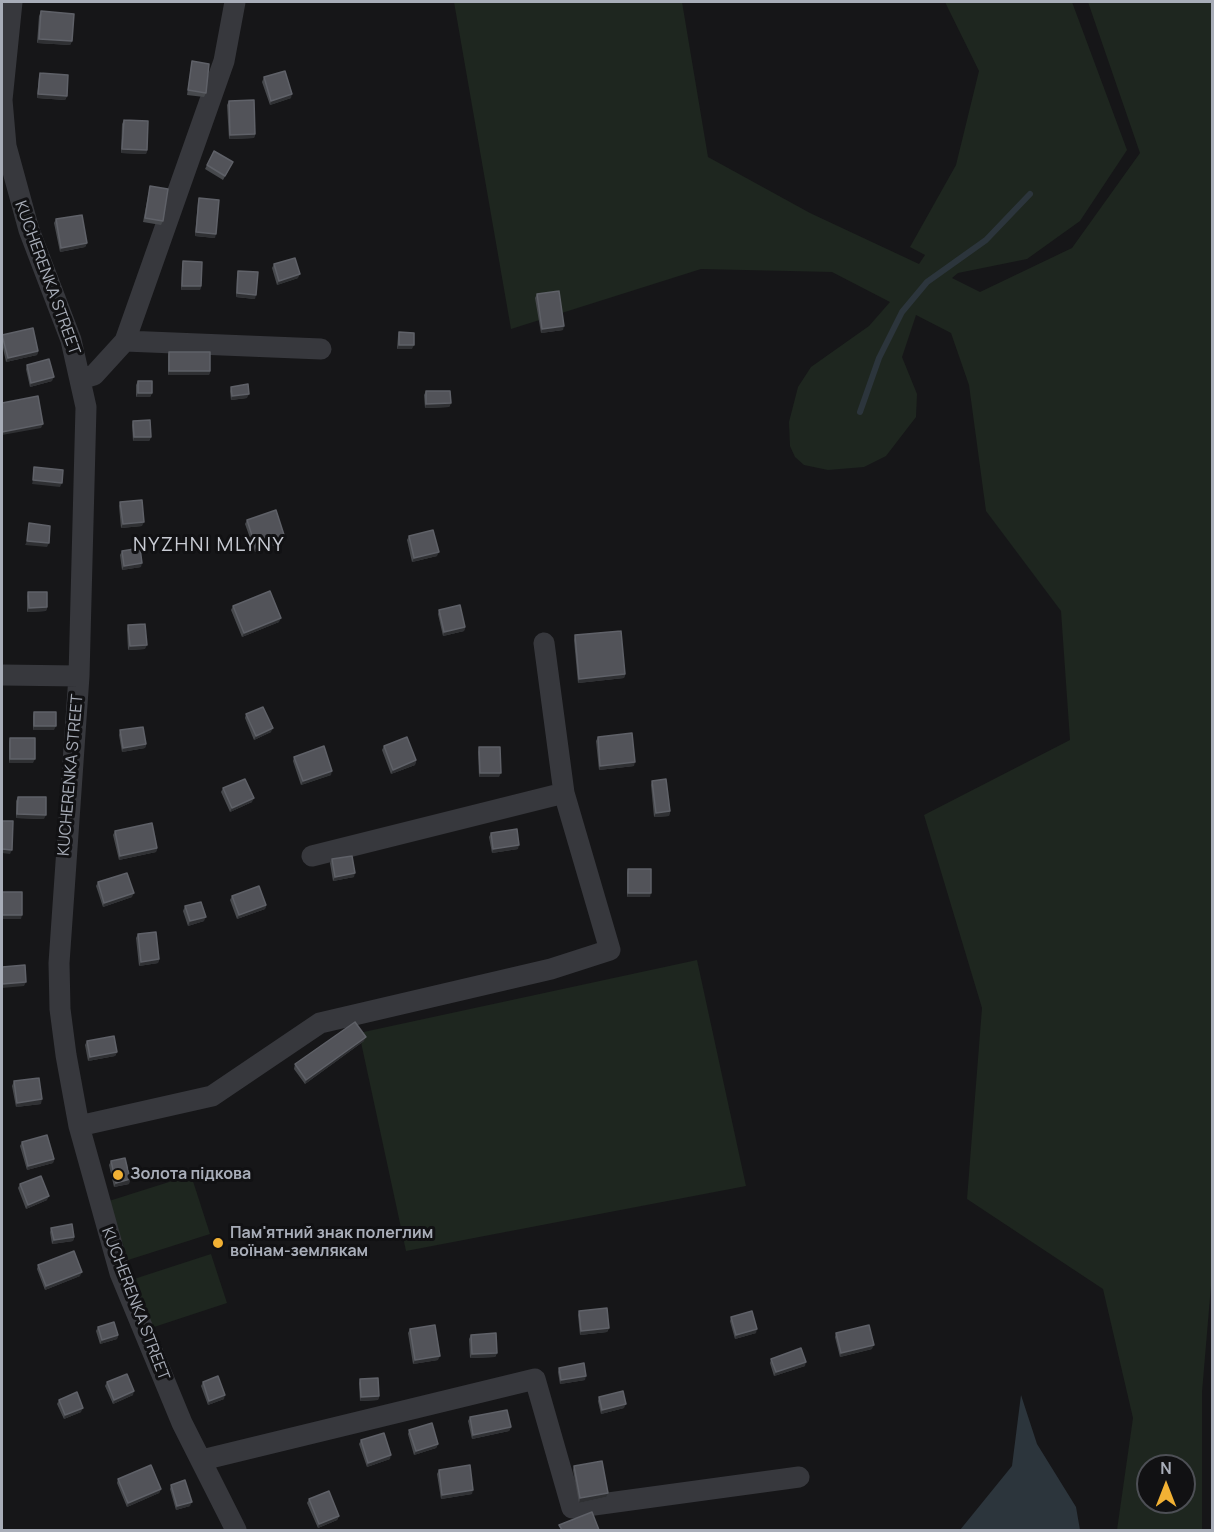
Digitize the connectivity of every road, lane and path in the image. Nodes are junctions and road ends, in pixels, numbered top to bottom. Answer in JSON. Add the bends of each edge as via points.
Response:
{"nodes":[{"id":1,"x":12,"y":2,"type":"edge"},
{"id":2,"x":236,"y":2,"type":"edge"},
{"id":3,"x":125,"y":341,"type":"junction"},
{"id":4,"x":321,"y":349,"type":"dead end"},
{"id":5,"x":81,"y":379,"type":"junction"},
{"id":6,"x":544,"y":644,"type":"dead end"},
{"id":7,"x":2,"y":675,"type":"edge"},
{"id":8,"x":79,"y":676,"type":"junction"},
{"id":9,"x":564,"y":793,"type":"junction"},
{"id":10,"x":312,"y":856,"type":"dead end"},
{"id":11,"x":79,"y":1126,"type":"junction"},
{"id":12,"x":202,"y":1460,"type":"junction"},
{"id":13,"x":799,"y":1477,"type":"dead end"},
{"id":14,"x":236,"y":1530,"type":"edge"}],
"edges":[{"from":1,"to":5,"type":"street","name":"KUCHERENKA STREET","via":[[2,100],[6,146],[19,202],[71,340]]},
{"from":2,"to":3,"type":"street","via":[[224,61]]},
{"from":3,"to":4,"type":"street"},
{"from":3,"to":5,"type":"street","via":[[94,375]]},
{"from":5,"to":8,"type":"street","name":"KUCHERENKA STREET","via":[[86,407]]},
{"from":6,"to":9,"type":"street"},
{"from":7,"to":8,"type":"street"},
{"from":8,"to":11,"type":"street","name":"KUCHERENKA STREET","via":[[59,963],[60,1009]]},
{"from":9,"to":10,"type":"street"},
{"from":9,"to":11,"type":"street","via":[[610,950],[550,969],[320,1023],[212,1096]]},
{"from":11,"to":12,"type":"street","name":"KUCHERENKA STREET","via":[[120,1273],[146,1342]]},
{"from":12,"to":13,"type":"street","via":[[536,1379],[572,1508]]},
{"from":12,"to":14,"type":"street","name":"KUCHERENKA STREET"}]}
